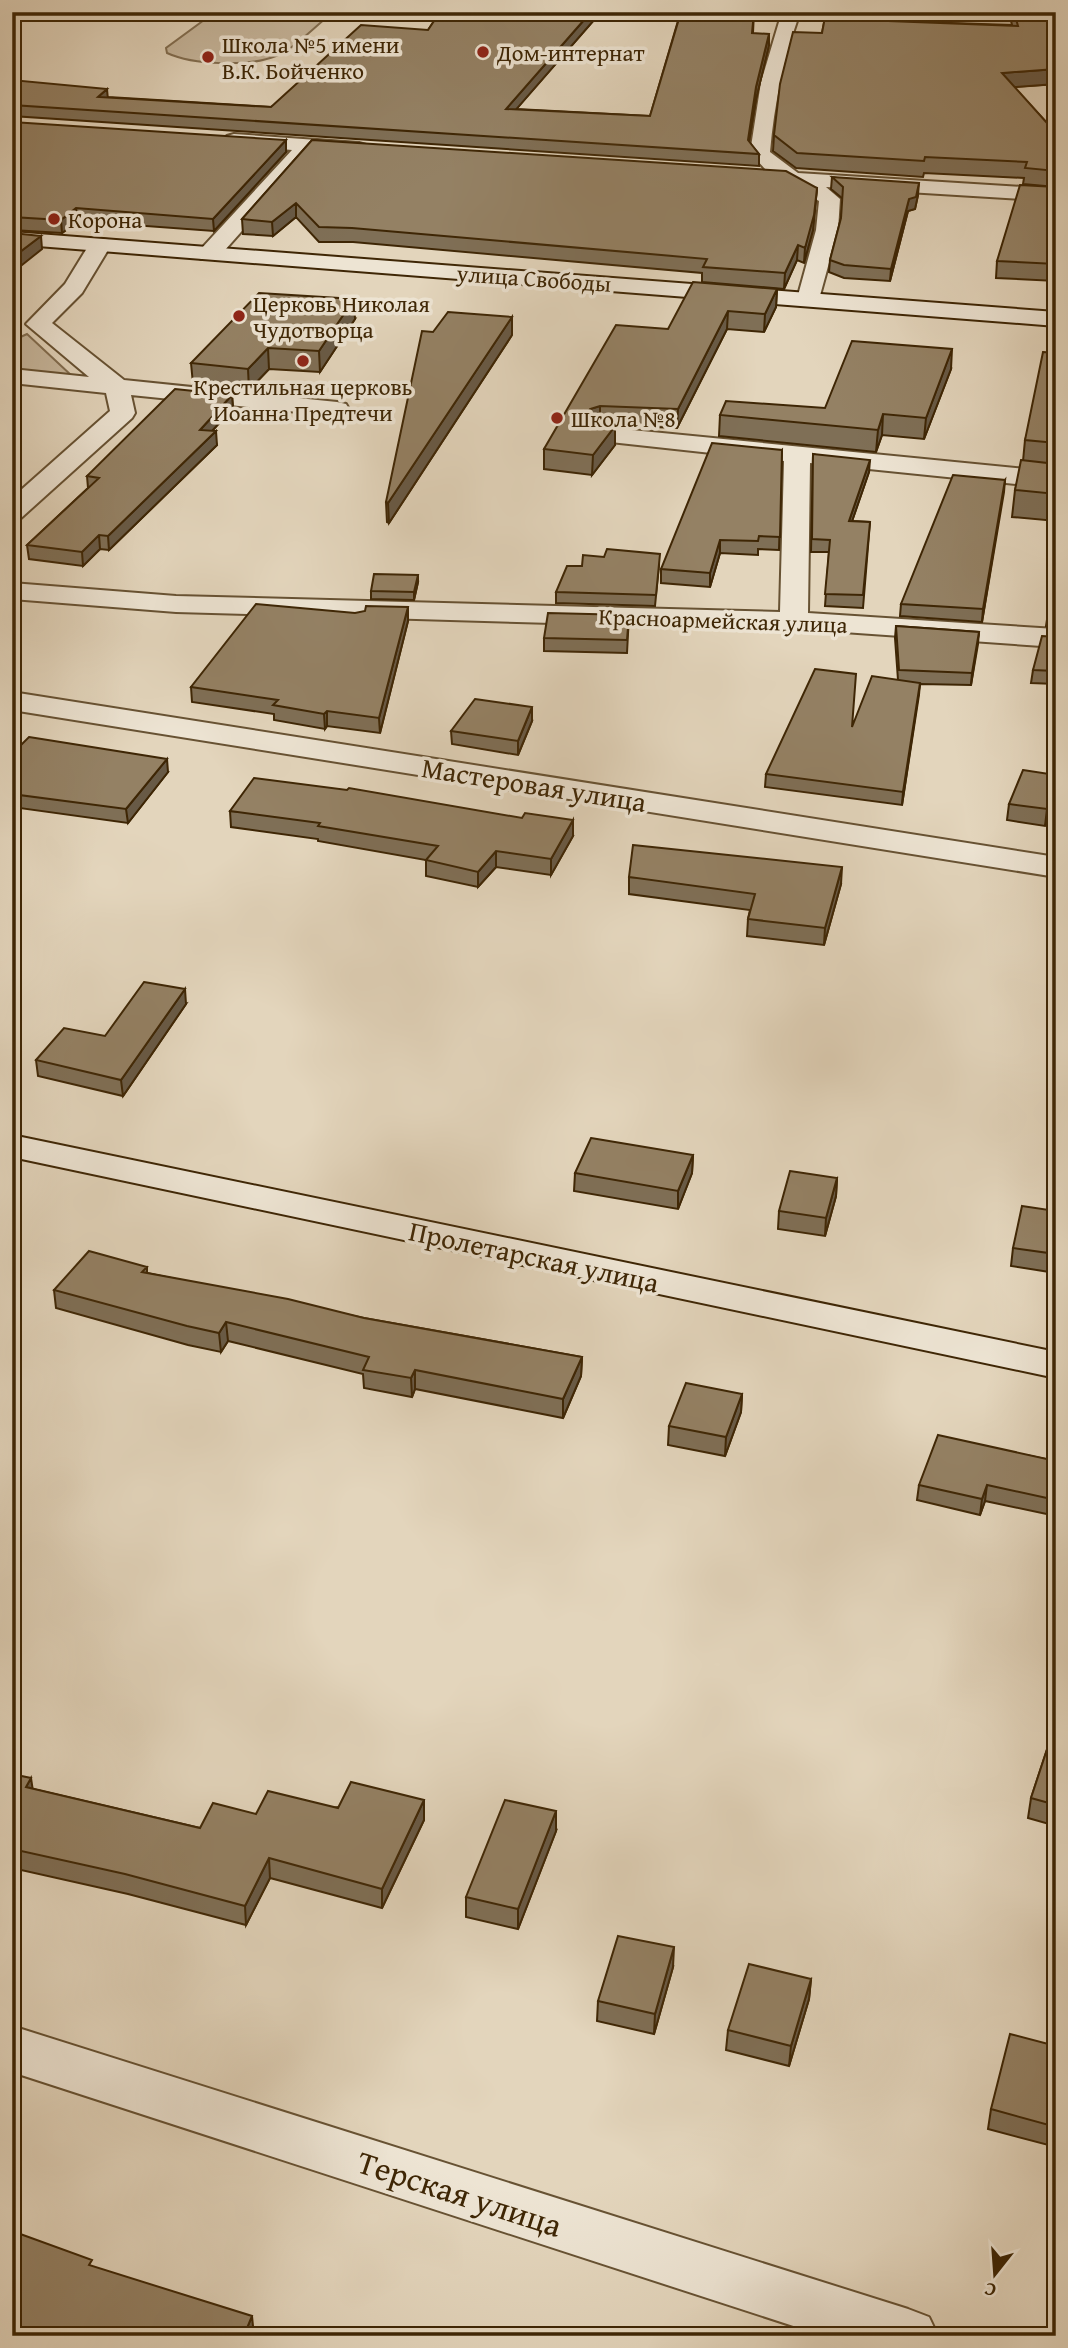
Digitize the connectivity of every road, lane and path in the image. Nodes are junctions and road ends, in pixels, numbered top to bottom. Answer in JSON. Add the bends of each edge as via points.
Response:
{"nodes":[{"id":1,"x":791,"y":12,"type":"edge"},
{"id":2,"x":214,"y":139,"type":"edge"},
{"id":3,"x":307,"y":145,"type":"junction"},
{"id":4,"x":372,"y":150,"type":"edge"},
{"id":5,"x":733,"y":175,"type":"edge"},
{"id":6,"x":789,"y":179,"type":"junction"},
{"id":7,"x":1056,"y":195,"type":"edge"},
{"id":8,"x":12,"y":238,"type":"edge"},
{"id":9,"x":100,"y":245,"type":"junction"},
{"id":10,"x":209,"y":254,"type":"junction"},
{"id":11,"x":808,"y":299,"type":"junction"},
{"id":12,"x":1056,"y":319,"type":"edge"},
{"id":13,"x":12,"y":376,"type":"edge"},
{"id":14,"x":116,"y":386,"type":"junction"},
{"id":15,"x":337,"y":409,"type":"dead end"},
{"id":16,"x":601,"y":435,"type":"edge"},
{"id":17,"x":797,"y":454,"type":"junction"},
{"id":18,"x":1056,"y":480,"type":"edge"},
{"id":19,"x":12,"y":512,"type":"edge"},
{"id":20,"x":12,"y":591,"type":"edge"},
{"id":21,"x":794,"y":621,"type":"junction"},
{"id":22,"x":1056,"y":638,"type":"edge"},
{"id":23,"x":12,"y":701,"type":"edge"},
{"id":24,"x":1056,"y":867,"type":"edge"},
{"id":25,"x":12,"y":1146,"type":"edge"},
{"id":26,"x":1056,"y":1365,"type":"edge"},
{"id":27,"x":12,"y":2049,"type":"edge"},
{"id":28,"x":908,"y":2336,"type":"edge"}],
"edges":[{"from":1,"to":6,"type":"street","via":[[766,99],[760,153],[769,166]]},
{"from":2,"to":3,"type":"street"},
{"from":3,"to":4,"type":"street"},
{"from":3,"to":10,"type":"street"},
{"from":5,"to":6,"type":"street"},
{"from":6,"to":7,"type":"street"},
{"from":6,"to":11,"type":"street","via":[[816,188],[830,199],[827,230]]},
{"from":8,"to":9,"type":"street","name":"улица Свободы"},
{"from":9,"to":10,"type":"street","name":"улица Свободы"},
{"from":9,"to":14,"type":"street","via":[[74,288],[30,327]]},
{"from":10,"to":11,"type":"street","name":"улица Свободы"},
{"from":11,"to":12,"type":"street","name":"улица Свободы"},
{"from":13,"to":14,"type":"street"},
{"from":14,"to":15,"type":"street"},
{"from":14,"to":19,"type":"street","via":[[123,413]]},
{"from":16,"to":17,"type":"street"},
{"from":17,"to":18,"type":"street"},
{"from":17,"to":21,"type":"street"},
{"from":20,"to":21,"type":"street","name":"Красноармейская улица","via":[[176,604]]},
{"from":21,"to":22,"type":"street","name":"Красноармейская улица"},
{"from":23,"to":24,"type":"street","name":"Мастеровая улица"},
{"from":25,"to":26,"type":"street","name":"Пролетарская улица"},
{"from":27,"to":28,"type":"street","name":"Терская улица"}]}
